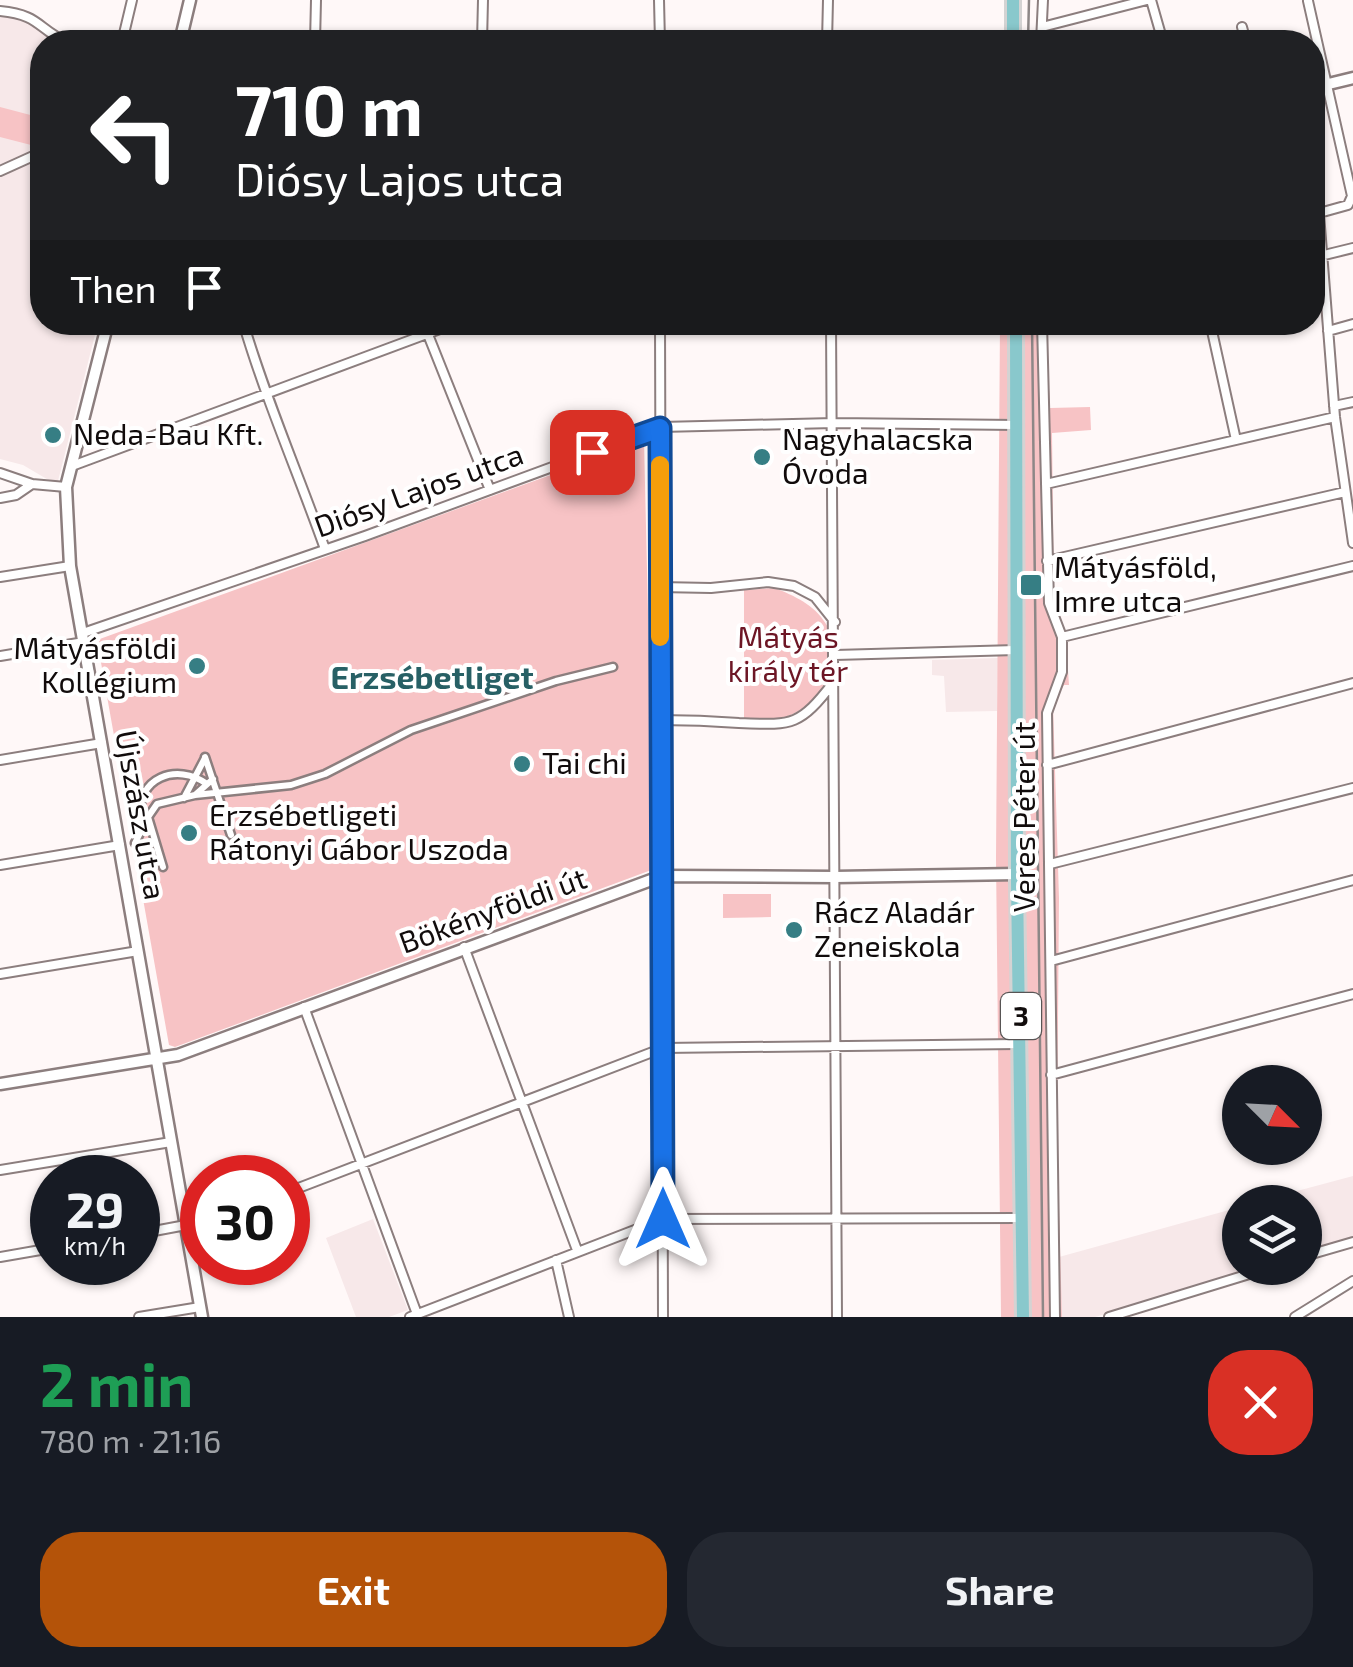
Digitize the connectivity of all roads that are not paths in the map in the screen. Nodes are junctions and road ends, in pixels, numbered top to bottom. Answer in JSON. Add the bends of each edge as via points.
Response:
{"nodes":[{"id":1,"x":132,"y":0,"type":"edge"},
{"id":2,"x":190,"y":0,"type":"edge"},
{"id":3,"x":316,"y":0,"type":"edge"},
{"id":4,"x":483,"y":0,"type":"edge"},
{"id":5,"x":658,"y":0,"type":"edge"},
{"id":6,"x":828,"y":0,"type":"edge"},
{"id":7,"x":1013,"y":0,"type":"edge"},
{"id":8,"x":1043,"y":0,"type":"edge"},
{"id":9,"x":1149,"y":0,"type":"edge"},
{"id":10,"x":1308,"y":1,"type":"edge"},
{"id":11,"x":0,"y":11,"type":"edge"},
{"id":12,"x":1042,"y":26,"type":"junction"},
{"id":13,"x":1242,"y":27,"type":"dead end"},
{"id":14,"x":47,"y":30,"type":"edge"},
{"id":15,"x":125,"y":30,"type":"edge"},
{"id":16,"x":183,"y":30,"type":"edge"},
{"id":17,"x":316,"y":30,"type":"edge"},
{"id":18,"x":482,"y":30,"type":"edge"},
{"id":19,"x":659,"y":30,"type":"edge"},
{"id":20,"x":827,"y":30,"type":"edge"},
{"id":21,"x":1013,"y":30,"type":"edge"},
{"id":22,"x":1042,"y":30,"type":"edge"},
{"id":23,"x":1159,"y":30,"type":"edge"},
{"id":24,"x":1243,"y":30,"type":"edge"},
{"id":25,"x":1315,"y":30,"type":"edge"},
{"id":26,"x":1325,"y":72,"type":"edge"},
{"id":27,"x":1353,"y":78,"type":"edge"},
{"id":28,"x":1328,"y":84,"type":"junction"},
{"id":29,"x":1325,"y":85,"type":"edge"},
{"id":30,"x":30,"y":157,"type":"edge"},
{"id":31,"x":1349,"y":164,"type":"edge"},
{"id":32,"x":0,"y":171,"type":"edge"},
{"id":33,"x":1352,"y":196,"type":"edge"},
{"id":34,"x":1325,"y":211,"type":"edge"},
{"id":35,"x":1353,"y":248,"type":"edge"},
{"id":36,"x":1325,"y":255,"type":"edge"},
{"id":37,"x":1325,"y":286,"type":"edge"},
{"id":38,"x":1353,"y":324,"type":"edge"},
{"id":39,"x":1328,"y":331,"type":"junction"},
{"id":40,"x":105,"y":335,"type":"edge"},
{"id":41,"x":246,"y":335,"type":"edge"},
{"id":42,"x":425,"y":335,"type":"edge"},
{"id":43,"x":428,"y":335,"type":"edge"},
{"id":44,"x":660,"y":335,"type":"edge"},
{"id":45,"x":832,"y":335,"type":"edge"},
{"id":46,"x":1016,"y":335,"type":"edge"},
{"id":47,"x":1042,"y":335,"type":"edge"},
{"id":48,"x":1213,"y":335,"type":"edge"},
{"id":49,"x":264,"y":394,"type":"junction"},
{"id":50,"x":1353,"y":402,"type":"edge"},
{"id":51,"x":1334,"y":406,"type":"junction"},
{"id":52,"x":1335,"y":417,"type":"junction"},
{"id":53,"x":834,"y":423,"type":"junction"},
{"id":54,"x":1016,"y":424,"type":"junction"},
{"id":55,"x":660,"y":428,"type":"junction"},
{"id":56,"x":1236,"y":440,"type":"junction"},
{"id":57,"x":72,"y":466,"type":"junction"},
{"id":58,"x":0,"y":473,"type":"edge"},
{"id":59,"x":32,"y":484,"type":"junction"},
{"id":60,"x":1046,"y":484,"type":"junction"},
{"id":61,"x":66,"y":487,"type":"junction"},
{"id":62,"x":490,"y":490,"type":"junction"},
{"id":63,"x":1348,"y":497,"type":"edge"},
{"id":64,"x":0,"y":498,"type":"edge"},
{"id":65,"x":1353,"y":543,"type":"edge"},
{"id":66,"x":325,"y":549,"type":"junction"},
{"id":67,"x":1048,"y":561,"type":"junction"},
{"id":68,"x":70,"y":566,"type":"junction"},
{"id":69,"x":1353,"y":566,"type":"edge"},
{"id":70,"x":0,"y":577,"type":"edge"},
{"id":71,"x":660,"y":586,"type":"junction"},
{"id":72,"x":835,"y":622,"type":"junction"},
{"id":73,"x":1062,"y":637,"type":"junction"},
{"id":74,"x":84,"y":638,"type":"junction"},
{"id":75,"x":1016,"y":650,"type":"junction"},
{"id":76,"x":836,"y":655,"type":"junction"},
{"id":77,"x":0,"y":656,"type":"edge"},
{"id":78,"x":613,"y":667,"type":"dead end"},
{"id":79,"x":834,"y":682,"type":"junction"},
{"id":80,"x":1353,"y":683,"type":"edge"},
{"id":81,"x":660,"y":720,"type":"junction"},
{"id":82,"x":102,"y":743,"type":"junction"},
{"id":83,"x":0,"y":760,"type":"edge"},
{"id":84,"x":1046,"y":765,"type":"junction"},
{"id":85,"x":195,"y":776,"type":"junction"},
{"id":86,"x":210,"y":782,"type":"junction"},
{"id":87,"x":1353,"y":788,"type":"edge"},
{"id":88,"x":218,"y":793,"type":"junction"},
{"id":89,"x":195,"y":795,"type":"junction"},
{"id":90,"x":184,"y":798,"type":"junction"},
{"id":91,"x":139,"y":805,"type":"junction"},
{"id":92,"x":130,"y":806,"type":"dead end"},
{"id":93,"x":144,"y":818,"type":"junction"},
{"id":94,"x":132,"y":820,"type":"dead end"},
{"id":95,"x":231,"y":836,"type":"dead end"},
{"id":96,"x":135,"y":843,"type":"dead end"},
{"id":97,"x":120,"y":845,"type":"junction"},
{"id":98,"x":1050,"y":864,"type":"junction"},
{"id":99,"x":0,"y":865,"type":"edge"},
{"id":100,"x":163,"y":867,"type":"dead end"},
{"id":101,"x":1017,"y":874,"type":"junction"},
{"id":102,"x":662,"y":876,"type":"junction"},
{"id":103,"x":835,"y":878,"type":"junction"},
{"id":104,"x":1353,"y":880,"type":"edge"},
{"id":105,"x":464,"y":948,"type":"junction"},
{"id":106,"x":138,"y":951,"type":"junction"},
{"id":107,"x":1051,"y":961,"type":"junction"},
{"id":108,"x":0,"y":974,"type":"edge"},
{"id":109,"x":1353,"y":994,"type":"edge"},
{"id":110,"x":304,"y":1007,"type":"junction"},
{"id":111,"x":1021,"y":1044,"type":"junction"},
{"id":112,"x":662,"y":1048,"type":"junction"},
{"id":113,"x":835,"y":1048,"type":"junction"},
{"id":114,"x":157,"y":1058,"type":"junction"},
{"id":115,"x":1051,"y":1075,"type":"junction"},
{"id":116,"x":0,"y":1084,"type":"edge"},
{"id":117,"x":520,"y":1100,"type":"junction"},
{"id":118,"x":172,"y":1142,"type":"junction"},
{"id":119,"x":362,"y":1165,"type":"junction"},
{"id":120,"x":0,"y":1170,"type":"edge"},
{"id":121,"x":310,"y":1184,"type":"edge"},
{"id":122,"x":180,"y":1190,"type":"edge"},
{"id":123,"x":835,"y":1217,"type":"junction"},
{"id":124,"x":1023,"y":1218,"type":"junction"},
{"id":125,"x":663,"y":1219,"type":"junction"},
{"id":126,"x":1353,"y":1242,"type":"edge"},
{"id":127,"x":577,"y":1250,"type":"junction"},
{"id":128,"x":1322,"y":1251,"type":"edge"},
{"id":129,"x":30,"y":1252,"type":"edge"},
{"id":130,"x":0,"y":1257,"type":"edge"},
{"id":131,"x":556,"y":1260,"type":"junction"},
{"id":132,"x":1353,"y":1282,"type":"edge"},
{"id":133,"x":1222,"y":1283,"type":"edge"},
{"id":134,"x":196,"y":1285,"type":"edge"},
{"id":135,"x":445,"y":1303,"type":"junction"},
{"id":136,"x":201,"y":1312,"type":"edge"},
{"id":137,"x":413,"y":1316,"type":"edge"},
{"id":138,"x":139,"y":1317,"type":"edge"},
{"id":139,"x":448,"y":1317,"type":"edge"},
{"id":140,"x":569,"y":1317,"type":"edge"},
{"id":141,"x":662,"y":1317,"type":"edge"},
{"id":142,"x":837,"y":1317,"type":"edge"},
{"id":143,"x":1023,"y":1317,"type":"edge"},
{"id":144,"x":1055,"y":1317,"type":"edge"},
{"id":145,"x":1110,"y":1317,"type":"edge"},
{"id":146,"x":1296,"y":1317,"type":"edge"}],
"edges":[{"from":1,"to":15,"type":"street"},
{"from":2,"to":16,"type":"street"},
{"from":3,"to":17,"type":"street"},
{"from":4,"to":18,"type":"street"},
{"from":5,"to":19,"type":"street"},
{"from":6,"to":20,"type":"street"},
{"from":7,"to":21,"type":"main road"},
{"from":8,"to":12,"type":"street"},
{"from":9,"to":12,"type":"street"},
{"from":9,"to":23,"type":"street"},
{"from":10,"to":25,"type":"street"},
{"from":11,"to":14,"type":"street","via":[[36,19]]},
{"from":12,"to":22,"type":"street"},
{"from":13,"to":24,"type":"street"},
{"from":26,"to":28,"type":"street"},
{"from":27,"to":28,"type":"street"},
{"from":28,"to":29,"type":"street"},
{"from":28,"to":31,"type":"street"},
{"from":30,"to":32,"type":"street"},
{"from":31,"to":33,"type":"street"},
{"from":33,"to":34,"type":"street","via":[[1348,205]]},
{"from":35,"to":36,"type":"street"},
{"from":37,"to":39,"type":"street"},
{"from":38,"to":39,"type":"street"},
{"from":39,"to":51,"type":"street"},
{"from":40,"to":57,"type":"street","name":"Újszász utca"},
{"from":41,"to":49,"type":"street"},
{"from":42,"to":49,"type":"street"},
{"from":43,"to":62,"type":"street"},
{"from":44,"to":55,"type":"street"},
{"from":45,"to":53,"type":"street"},
{"from":46,"to":54,"type":"main road","name":"Veres Péter út","number":"3"},
{"from":47,"to":60,"type":"street","name":"Veres Péter út"},
{"from":48,"to":56,"type":"street"},
{"from":49,"to":57,"type":"street"},
{"from":49,"to":66,"type":"street"},
{"from":50,"to":51,"type":"street"},
{"from":51,"to":52,"type":"street"},
{"from":52,"to":56,"type":"street"},
{"from":52,"to":63,"type":"street"},
{"from":53,"to":54,"type":"street","name":"Diósy Lajos utca"},
{"from":53,"to":55,"type":"street","name":"Diósy Lajos utca"},
{"from":53,"to":72,"type":"street"},
{"from":54,"to":75,"type":"main road","name":"Veres Péter út","number":"3"},
{"from":55,"to":62,"type":"street","name":"Diósy Lajos utca"},
{"from":55,"to":71,"type":"street"},
{"from":56,"to":60,"type":"street"},
{"from":57,"to":61,"type":"street","name":"Újszász utca"},
{"from":58,"to":59,"type":"street"},
{"from":59,"to":61,"type":"street"},
{"from":59,"to":64,"type":"street"},
{"from":60,"to":67,"type":"street","name":"Veres Péter út"},
{"from":61,"to":68,"type":"street","name":"Újszász utca"},
{"from":62,"to":66,"type":"street","name":"Diósy Lajos utca"},
{"from":63,"to":65,"type":"street"},
{"from":63,"to":67,"type":"street"},
{"from":66,"to":74,"type":"street","name":"Diósy Lajos utca"},
{"from":67,"to":73,"type":"street","name":"Veres Péter út","via":[[1049,603]]},
{"from":68,"to":70,"type":"street"},
{"from":68,"to":74,"type":"street","name":"Újszász utca"},
{"from":69,"to":73,"type":"street"},
{"from":71,"to":72,"type":"street","via":[[794,586]]},
{"from":71,"to":81,"type":"street"},
{"from":72,"to":76,"type":"street"},
{"from":73,"to":84,"type":"street","name":"Veres Péter út","via":[[1060,683],[1047,713]]},
{"from":74,"to":77,"type":"street","name":"Diósy Lajos utca"},
{"from":74,"to":82,"type":"street","name":"Újszász utca"},
{"from":75,"to":76,"type":"street"},
{"from":75,"to":101,"type":"main road","name":"Veres Péter út","number":"3"},
{"from":76,"to":79,"type":"street"},
{"from":78,"to":88,"type":"street","via":[[412,730],[291,785]]},
{"from":79,"to":81,"type":"street","via":[[815,706],[775,726]]},
{"from":79,"to":103,"type":"street"},
{"from":80,"to":84,"type":"street"},
{"from":81,"to":102,"type":"street"},
{"from":82,"to":83,"type":"street"},
{"from":82,"to":97,"type":"street","name":"Újszász utca"},
{"from":84,"to":98,"type":"street","name":"Veres Péter út"},
{"from":85,"to":86,"type":"street"},
{"from":85,"to":86,"type":"street","via":[[205,757]]},
{"from":85,"to":90,"type":"street"},
{"from":85,"to":91,"type":"street","via":[[162,776]]},
{"from":86,"to":88,"type":"street"},
{"from":86,"to":89,"type":"street"},
{"from":87,"to":98,"type":"street"},
{"from":88,"to":89,"type":"street"},
{"from":88,"to":95,"type":"street"},
{"from":89,"to":90,"type":"street"},
{"from":90,"to":93,"type":"street","via":[[157,804]]},
{"from":91,"to":92,"type":"street"},
{"from":91,"to":93,"type":"street"},
{"from":93,"to":94,"type":"street"},
{"from":93,"to":96,"type":"street"},
{"from":93,"to":100,"type":"street"},
{"from":97,"to":99,"type":"street"},
{"from":97,"to":106,"type":"street","name":"Újszász utca"},
{"from":98,"to":107,"type":"street","name":"Veres Péter út"},
{"from":101,"to":103,"type":"street","name":"Bökényföldi út"},
{"from":101,"to":111,"type":"main road","name":"Veres Péter út","number":"3"},
{"from":102,"to":103,"type":"street","name":"Bökényföldi út"},
{"from":102,"to":105,"type":"street","name":"Bökényföldi út"},
{"from":102,"to":112,"type":"street"},
{"from":103,"to":113,"type":"street"},
{"from":104,"to":107,"type":"street"},
{"from":105,"to":110,"type":"street","name":"Bökényföldi út"},
{"from":105,"to":117,"type":"street"},
{"from":106,"to":108,"type":"street"},
{"from":106,"to":114,"type":"street","name":"Újszász utca"},
{"from":107,"to":115,"type":"street","name":"Veres Péter út"},
{"from":109,"to":115,"type":"street"},
{"from":110,"to":114,"type":"street","name":"Bökényföldi út"},
{"from":110,"to":119,"type":"street"},
{"from":111,"to":113,"type":"street"},
{"from":111,"to":124,"type":"main road","name":"Veres Péter út","number":"3"},
{"from":112,"to":113,"type":"street"},
{"from":112,"to":117,"type":"street"},
{"from":112,"to":125,"type":"street"},
{"from":113,"to":123,"type":"street"},
{"from":114,"to":116,"type":"street","name":"Bökényföldi út"},
{"from":114,"to":118,"type":"street","name":"Újszász utca"},
{"from":115,"to":144,"type":"street","name":"Veres Péter út"},
{"from":117,"to":119,"type":"street"},
{"from":117,"to":127,"type":"street"},
{"from":118,"to":120,"type":"street"},
{"from":118,"to":122,"type":"street","name":"Újszász utca"},
{"from":119,"to":121,"type":"street"},
{"from":119,"to":137,"type":"street"},
{"from":123,"to":124,"type":"street"},
{"from":123,"to":125,"type":"street"},
{"from":123,"to":142,"type":"street"},
{"from":124,"to":143,"type":"main road","name":"Veres Péter út","number":"3"},
{"from":125,"to":127,"type":"street"},
{"from":125,"to":141,"type":"street"},
{"from":126,"to":128,"type":"street"},
{"from":127,"to":131,"type":"street"},
{"from":129,"to":130,"type":"street"},
{"from":131,"to":135,"type":"street"},
{"from":131,"to":140,"type":"street"},
{"from":132,"to":146,"type":"street"},
{"from":133,"to":145,"type":"street"},
{"from":134,"to":136,"type":"street","name":"Újszász utca"},
{"from":135,"to":137,"type":"street"},
{"from":135,"to":139,"type":"street"},
{"from":136,"to":138,"type":"street"}]}
